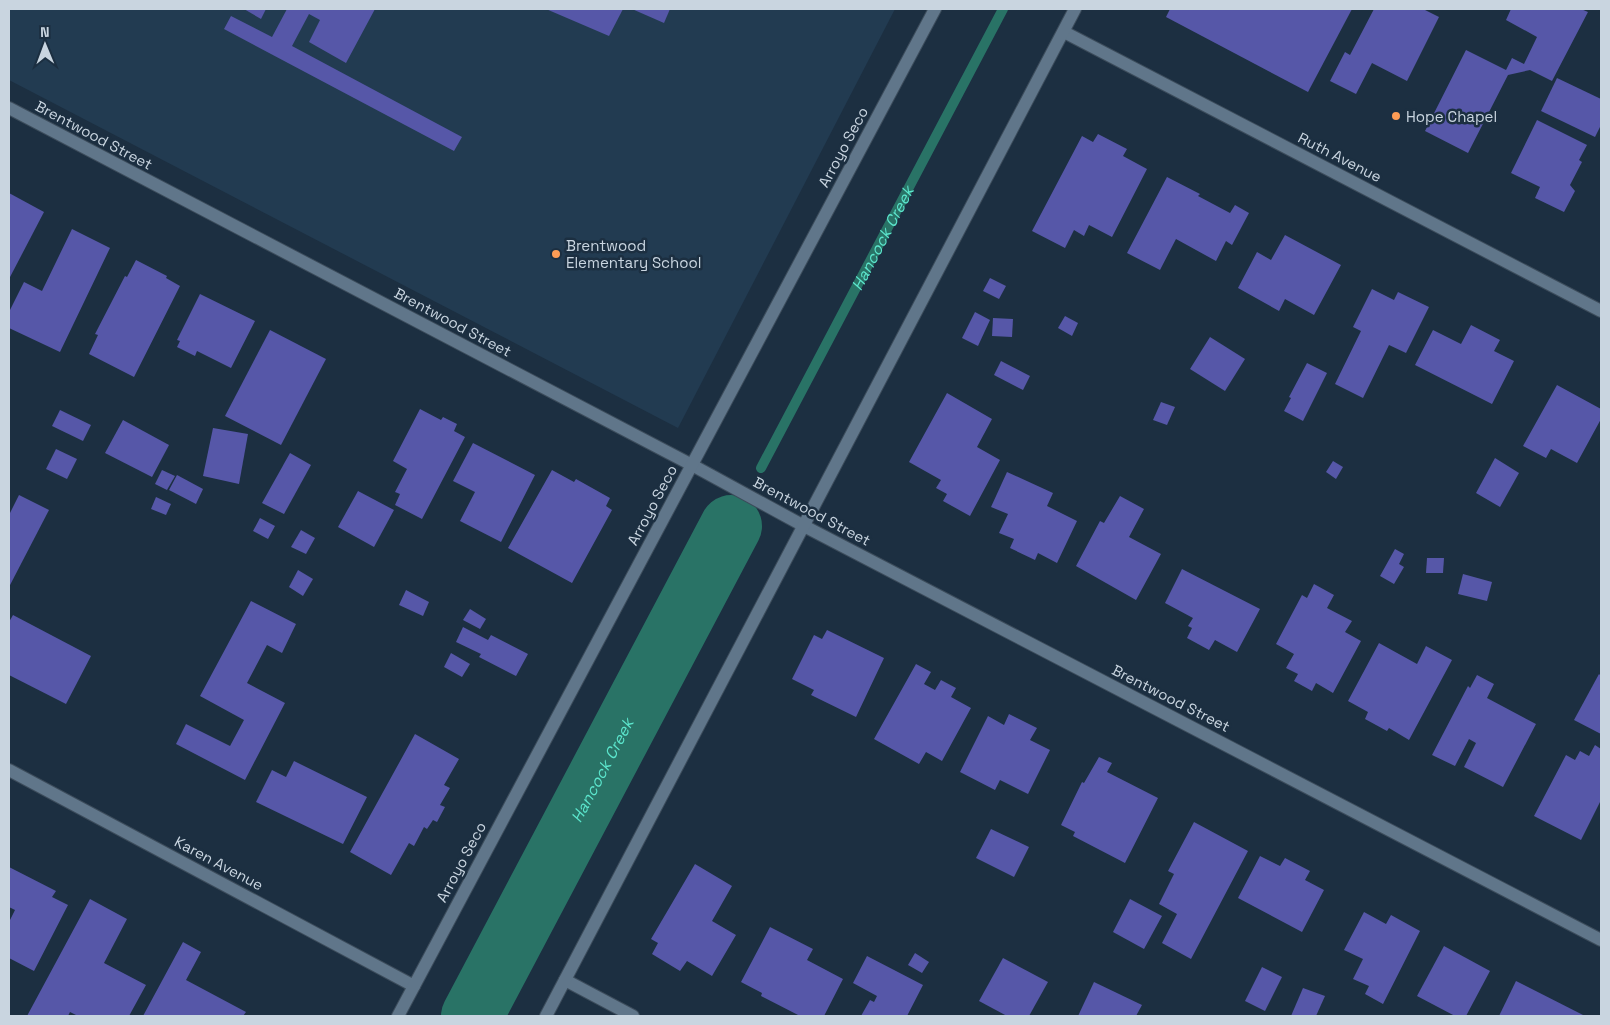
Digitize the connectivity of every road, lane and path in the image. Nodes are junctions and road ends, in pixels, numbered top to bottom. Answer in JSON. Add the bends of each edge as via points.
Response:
{"nodes":[{"id":1,"x":935,"y":9,"type":"edge"},
{"id":2,"x":1075,"y":9,"type":"edge"},
{"id":3,"x":1064,"y":32,"type":"junction"},
{"id":4,"x":9,"y":108,"type":"edge"},
{"id":5,"x":1601,"y":311,"type":"edge"},
{"id":6,"x":692,"y":465,"type":"junction"},
{"id":7,"x":804,"y":526,"type":"junction"},
{"id":8,"x":9,"y":770,"type":"edge"},
{"id":9,"x":1601,"y":940,"type":"edge"},
{"id":10,"x":565,"y":980,"type":"junction"},
{"id":11,"x":414,"y":986,"type":"junction"},
{"id":12,"x":398,"y":1016,"type":"edge"},
{"id":13,"x":546,"y":1016,"type":"edge"},
{"id":14,"x":633,"y":1016,"type":"edge"}],
"edges":[{"from":1,"to":6,"type":"street","name":"Arroyo Seco"},
{"from":2,"to":3,"type":"street"},
{"from":3,"to":5,"type":"street","name":"Ruth Avenue"},
{"from":3,"to":7,"type":"street"},
{"from":4,"to":6,"type":"street","name":"Brentwood Street"},
{"from":6,"to":7,"type":"street","name":"Brentwood Street"},
{"from":6,"to":11,"type":"street","name":"Arroyo Seco"},
{"from":7,"to":9,"type":"street","name":"Brentwood Street"},
{"from":7,"to":10,"type":"street"},
{"from":8,"to":11,"type":"street","name":"Karen Avenue"},
{"from":10,"to":13,"type":"street"},
{"from":10,"to":14,"type":"street"},
{"from":11,"to":12,"type":"street","name":"Arroyo Seco"}]}
